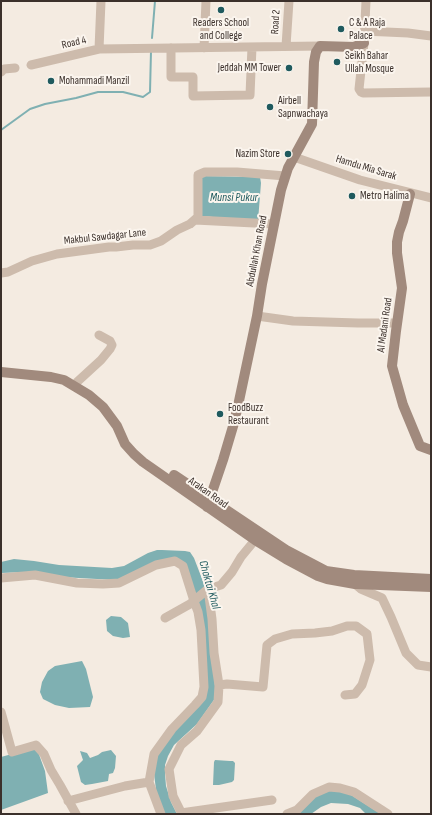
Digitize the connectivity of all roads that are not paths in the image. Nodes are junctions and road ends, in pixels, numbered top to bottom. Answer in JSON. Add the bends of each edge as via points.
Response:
{"nodes":[{"id":1,"x":101,"y":1,"type":"edge"},
{"id":2,"x":206,"y":1,"type":"edge"},
{"id":3,"x":289,"y":1,"type":"edge"},
{"id":4,"x":366,"y":1,"type":"edge"},
{"id":5,"x":364,"y":31,"type":"junction"},
{"id":6,"x":431,"y":36,"type":"edge"},
{"id":7,"x":364,"y":44,"type":"junction"},
{"id":8,"x":286,"y":46,"type":"junction"},
{"id":9,"x":320,"y":46,"type":"junction"},
{"id":10,"x":252,"y":47,"type":"junction"},
{"id":11,"x":171,"y":48,"type":"junction"},
{"id":12,"x":204,"y":48,"type":"junction"},
{"id":13,"x":99,"y":49,"type":"junction"},
{"id":14,"x":31,"y":65,"type":"dead end"},
{"id":15,"x":15,"y":68,"type":"dead end"},
{"id":16,"x":1,"y":72,"type":"edge"},
{"id":17,"x":431,"y":92,"type":"edge"},
{"id":18,"x":294,"y":157,"type":"junction"},
{"id":19,"x":285,"y":176,"type":"junction"},
{"id":20,"x":410,"y":194,"type":"junction"},
{"id":21,"x":431,"y":198,"type":"edge"},
{"id":22,"x":194,"y":220,"type":"junction"},
{"id":23,"x":274,"y":224,"type":"junction"},
{"id":24,"x":1,"y":273,"type":"edge"},
{"id":25,"x":257,"y":316,"type":"junction"},
{"id":26,"x":397,"y":323,"type":"junction"},
{"id":27,"x":99,"y":335,"type":"dead end"},
{"id":28,"x":1,"y":369,"type":"edge"},
{"id":29,"x":1,"y":372,"type":"edge"},
{"id":30,"x":77,"y":382,"type":"junction"},
{"id":31,"x":431,"y":450,"type":"edge"},
{"id":32,"x":208,"y":503,"type":"junction"},
{"id":33,"x":255,"y":540,"type":"junction"},
{"id":34,"x":1,"y":578,"type":"edge"},
{"id":35,"x":431,"y":579,"type":"edge"},
{"id":36,"x":355,"y":584,"type":"junction"},
{"id":37,"x":431,"y":587,"type":"edge"},
{"id":38,"x":208,"y":589,"type":"junction"},
{"id":39,"x":195,"y":600,"type":"junction"},
{"id":40,"x":165,"y":618,"type":"dead end"},
{"id":41,"x":431,"y":667,"type":"edge"},
{"id":42,"x":219,"y":685,"type":"junction"},
{"id":43,"x":345,"y":695,"type":"dead end"},
{"id":44,"x":1,"y":712,"type":"edge"},
{"id":45,"x":149,"y":782,"type":"junction"},
{"id":46,"x":68,"y":800,"type":"junction"},
{"id":47,"x":272,"y":800,"type":"dead end"},
{"id":48,"x":76,"y":814,"type":"edge"},
{"id":49,"x":161,"y":814,"type":"edge"},
{"id":50,"x":182,"y":814,"type":"edge"},
{"id":51,"x":287,"y":814,"type":"edge"},
{"id":52,"x":388,"y":814,"type":"edge"}],
"edges":[{"from":1,"to":13,"type":"street","name":"Road 4"},
{"from":2,"to":12,"type":"street"},
{"from":3,"to":8,"type":"street","name":"Road 2"},
{"from":4,"to":5,"type":"street"},
{"from":5,"to":6,"type":"street"},
{"from":5,"to":7,"type":"street"},
{"from":7,"to":9,"type":"main road","via":[[354,47]]},
{"from":7,"to":17,"type":"street","via":[[359,89],[361,92]]},
{"from":8,"to":9,"type":"street"},
{"from":8,"to":10,"type":"street"},
{"from":9,"to":18,"type":"main road","name":"Abdullah Khan Road","via":[[314,62],[312,124]]},
{"from":10,"to":11,"type":"street","via":[[250,95],[193,96],[192,77],[171,77]]},
{"from":10,"to":12,"type":"street"},
{"from":11,"to":12,"type":"street"},
{"from":11,"to":13,"type":"street"},
{"from":13,"to":14,"type":"street","name":"Road 4"},
{"from":15,"to":16,"type":"street","via":[[4,69]]},
{"from":18,"to":19,"type":"main road","name":"Abdullah Khan Road"},
{"from":18,"to":20,"type":"street","name":"Hamdu Mia Sarak"},
{"from":19,"to":22,"type":"street","via":[[237,172],[206,172],[198,175],[198,217]]},
{"from":19,"to":23,"type":"main road","name":"Abdullah Khan Road"},
{"from":20,"to":21,"type":"street","name":"Hamdu Mia Sarak"},
{"from":20,"to":26,"type":"main road","name":"Al Madani Road","via":[[397,242],[402,288]]},
{"from":22,"to":23,"type":"street"},
{"from":22,"to":24,"type":"street","name":"Makbul Sawdagar Lane","via":[[150,245],[57,254]]},
{"from":23,"to":25,"type":"main road","name":"Abdullah Khan Road"},
{"from":25,"to":26,"type":"street","via":[[293,320]]},
{"from":25,"to":32,"type":"main road","name":"Abdullah Khan Road","via":[[234,423]]},
{"from":26,"to":31,"type":"main road","name":"Al Madani Road","via":[[392,366],[403,405],[420,446]]},
{"from":27,"to":30,"type":"street","via":[[112,345],[101,360]]},
{"from":28,"to":30,"type":"main road","name":"Arakan Road","via":[[45,373]]},
{"from":29,"to":32,"type":"main road","name":"Arakan Road","via":[[64,380],[89,395],[103,407],[134,454]]},
{"from":30,"to":32,"type":"main road","name":"Arakan Road","via":[[103,402],[118,420],[130,442],[144,456]]},
{"from":32,"to":33,"type":"main road","name":"Arakan Road"},
{"from":32,"to":35,"type":"main road","name":"Arakan Road","via":[[326,571]]},
{"from":33,"to":36,"type":"main road","name":"Arakan Road","via":[[318,576]]},
{"from":33,"to":38,"type":"street","via":[[221,585]]},
{"from":34,"to":39,"type":"street","via":[[35,575],[78,583],[119,583],[156,565],[175,562],[183,566]]},
{"from":36,"to":37,"type":"main road","name":"Arakan Road"},
{"from":36,"to":41,"type":"street","via":[[382,598],[406,653],[418,665]]},
{"from":38,"to":39,"type":"street"},
{"from":38,"to":42,"type":"street"},
{"from":39,"to":40,"type":"street"},
{"from":39,"to":45,"type":"street","via":[[201,630],[203,694],[154,754]]},
{"from":42,"to":43,"type":"street","via":[[263,687],[267,645],[275,639],[292,634],[332,632],[347,626],[356,626],[367,634],[370,660],[362,685],[355,694]]},
{"from":42,"to":50,"type":"street","via":[[218,702],[197,731],[181,745],[169,769],[173,796]]},
{"from":44,"to":46,"type":"street","via":[[12,752],[36,745],[44,754]]},
{"from":45,"to":46,"type":"street"},
{"from":45,"to":49,"type":"street"},
{"from":46,"to":48,"type":"street"},
{"from":47,"to":50,"type":"street"},
{"from":51,"to":52,"type":"street","via":[[297,810],[313,794],[329,787],[354,792]]}]}
